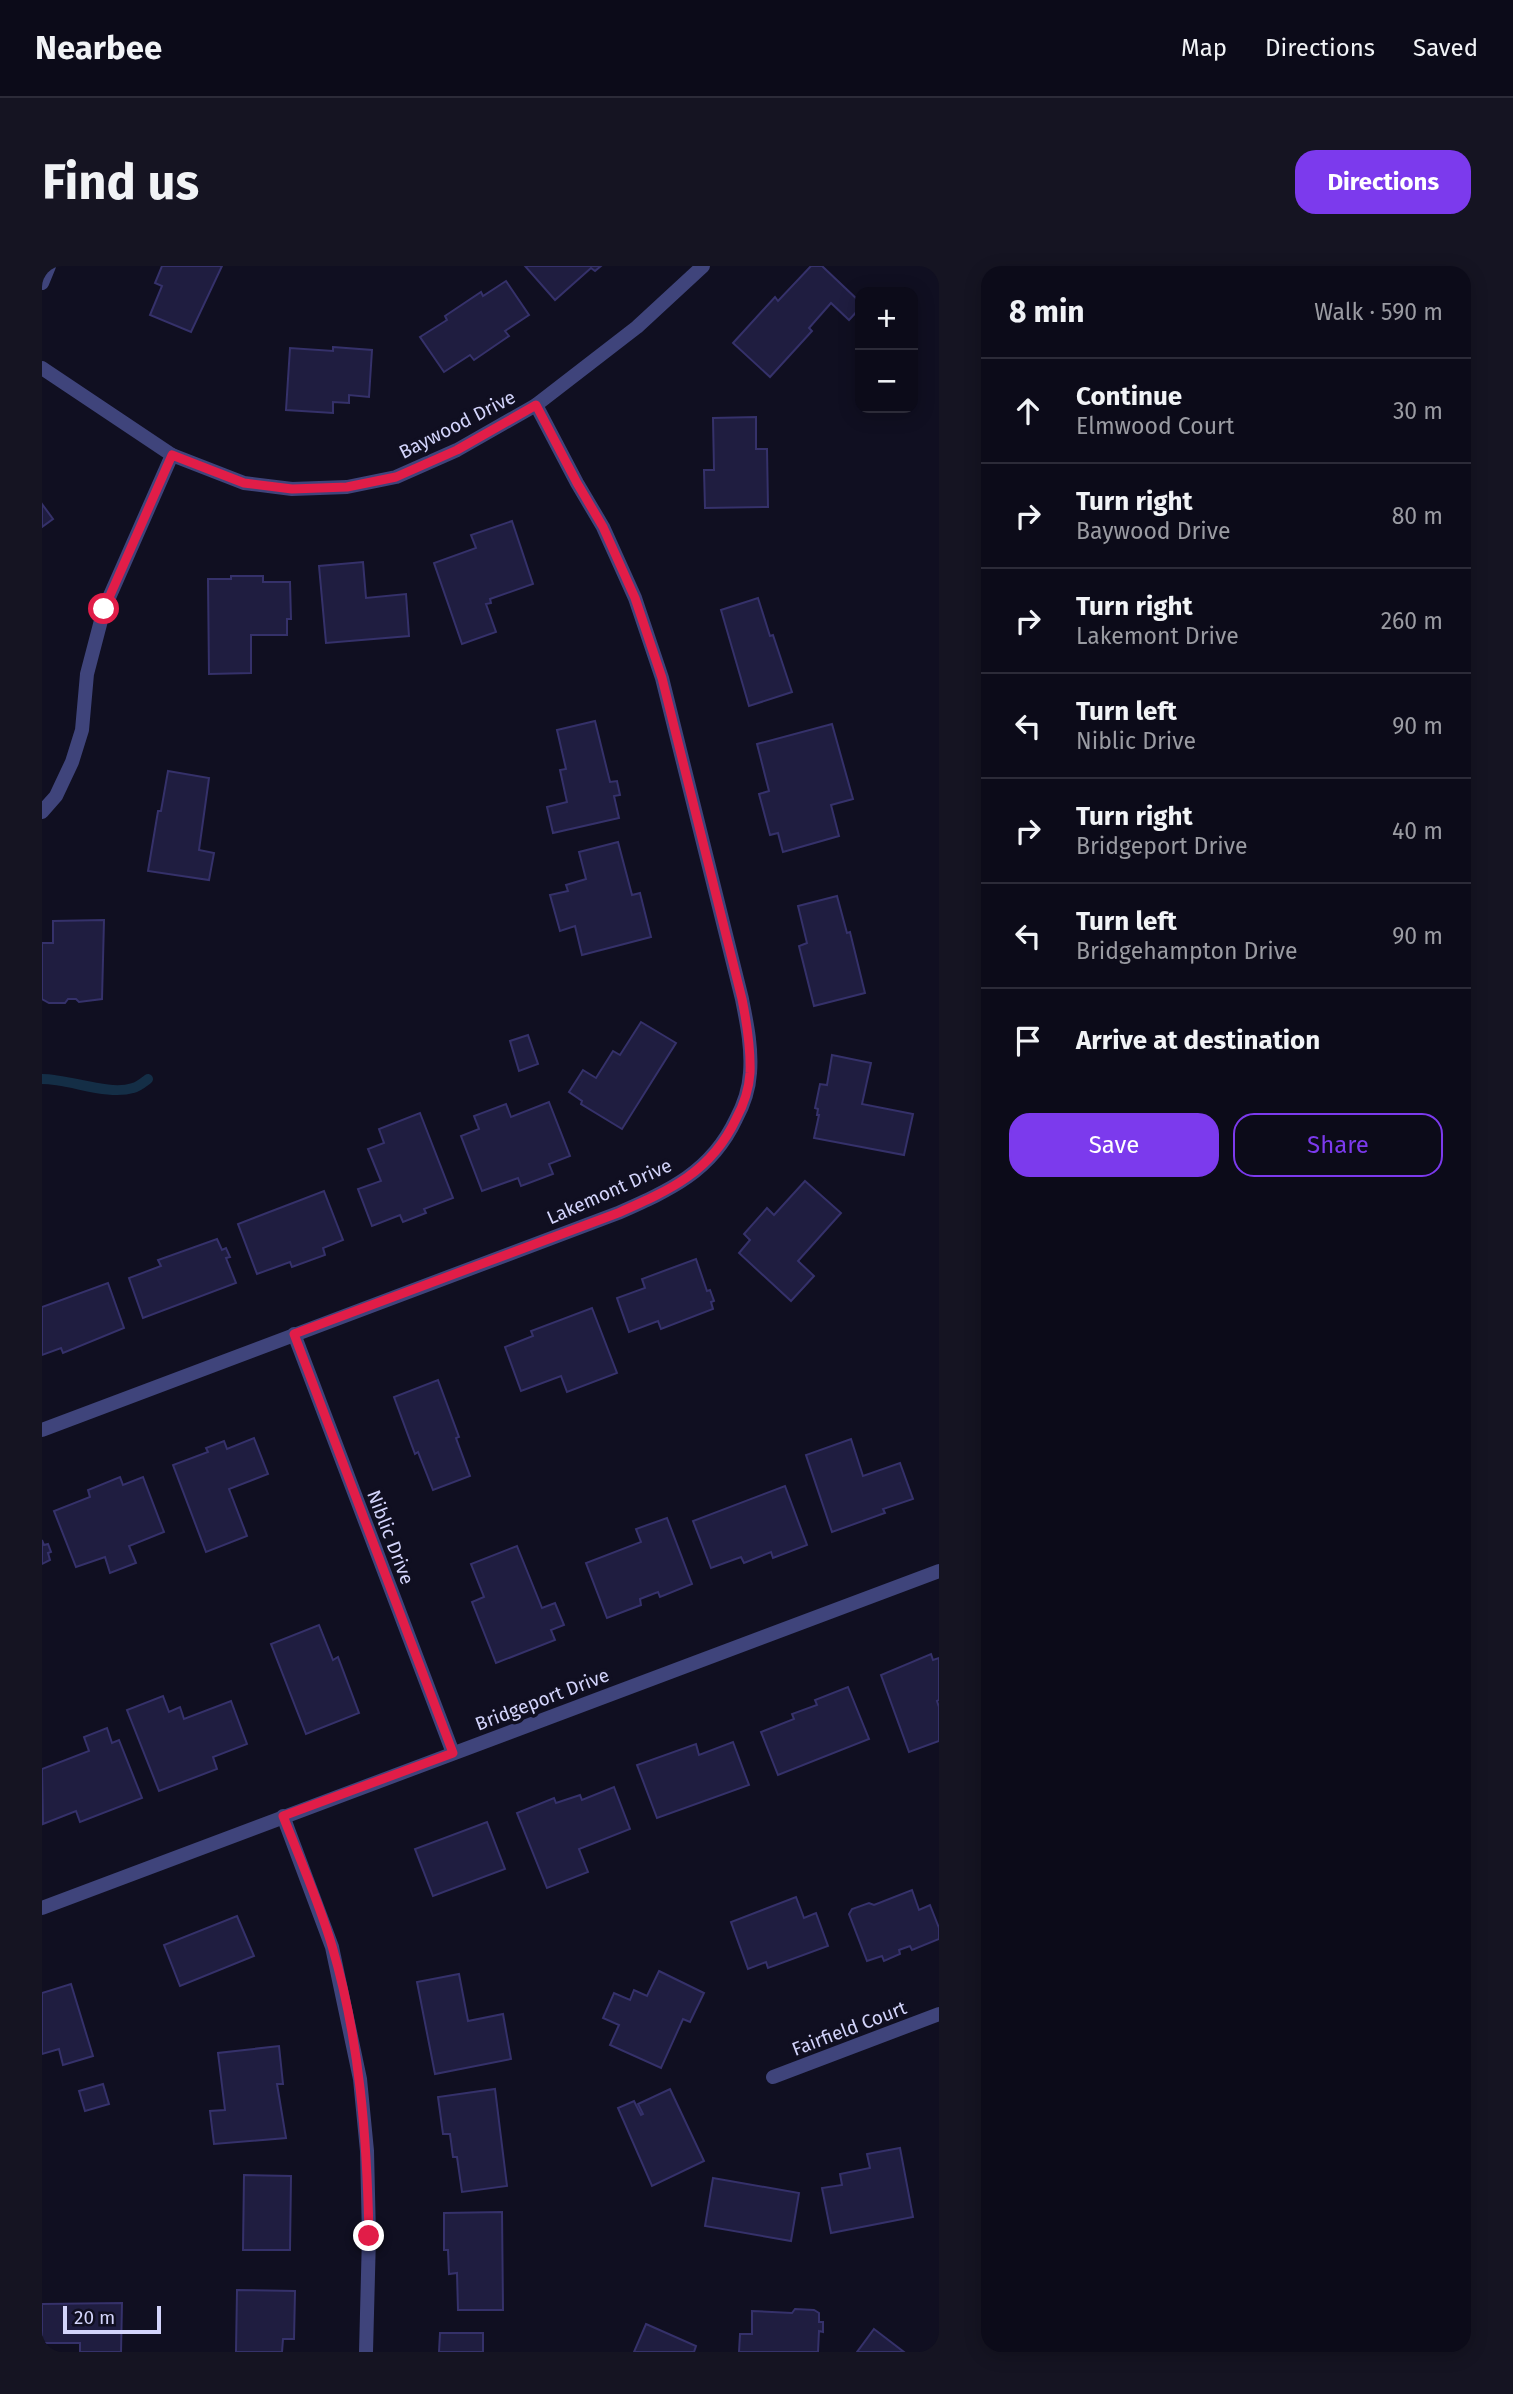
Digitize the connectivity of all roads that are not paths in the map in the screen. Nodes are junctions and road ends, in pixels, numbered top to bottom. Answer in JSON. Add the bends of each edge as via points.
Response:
{"nodes":[{"id":1,"x":49,"y":266,"type":"edge"},
{"id":2,"x":703,"y":266,"type":"edge"},
{"id":3,"x":42,"y":283,"type":"edge"},
{"id":4,"x":42,"y":368,"type":"edge"},
{"id":5,"x":536,"y":405,"type":"junction"},
{"id":6,"x":172,"y":455,"type":"junction"},
{"id":7,"x":42,"y":812,"type":"edge"},
{"id":8,"x":294,"y":1334,"type":"junction"},
{"id":9,"x":42,"y":1430,"type":"edge"},
{"id":10,"x":939,"y":1571,"type":"edge"},
{"id":11,"x":453,"y":1753,"type":"junction"},
{"id":12,"x":283,"y":1816,"type":"junction"},
{"id":13,"x":42,"y":1908,"type":"edge"},
{"id":14,"x":939,"y":2014,"type":"edge"},
{"id":15,"x":773,"y":2077,"type":"dead end"},
{"id":16,"x":366,"y":2352,"type":"edge"}],
"edges":[{"from":1,"to":3,"type":"street"},
{"from":2,"to":5,"type":"street","name":"Baywood Drive","via":[[637,327]]},
{"from":4,"to":6,"type":"street","name":"Baywood Drive"},
{"from":5,"to":6,"type":"street","name":"Baywood Drive","via":[[457,450],[396,477],[347,487],[292,489],[244,483]]},
{"from":5,"to":8,"type":"street","name":"Lakemont Drive","via":[[603,527],[635,598],[662,678],[742,999],[750,1076],[727,1139],[698,1172],[665,1192]]},
{"from":6,"to":7,"type":"street","via":[[104,609],[87,674],[82,730],[56,796]]},
{"from":8,"to":9,"type":"street","name":"Lakemont Drive"},
{"from":8,"to":11,"type":"street","name":"Niblic Drive"},
{"from":10,"to":11,"type":"street","name":"Bridgeport Drive"},
{"from":11,"to":12,"type":"street","name":"Bridgeport Drive"},
{"from":12,"to":13,"type":"street","name":"Bridgeport Drive"},
{"from":12,"to":16,"type":"street","via":[[332,1947],[360,2079],[369,2236]]},
{"from":14,"to":15,"type":"street","name":"Fairfield Court"}]}
